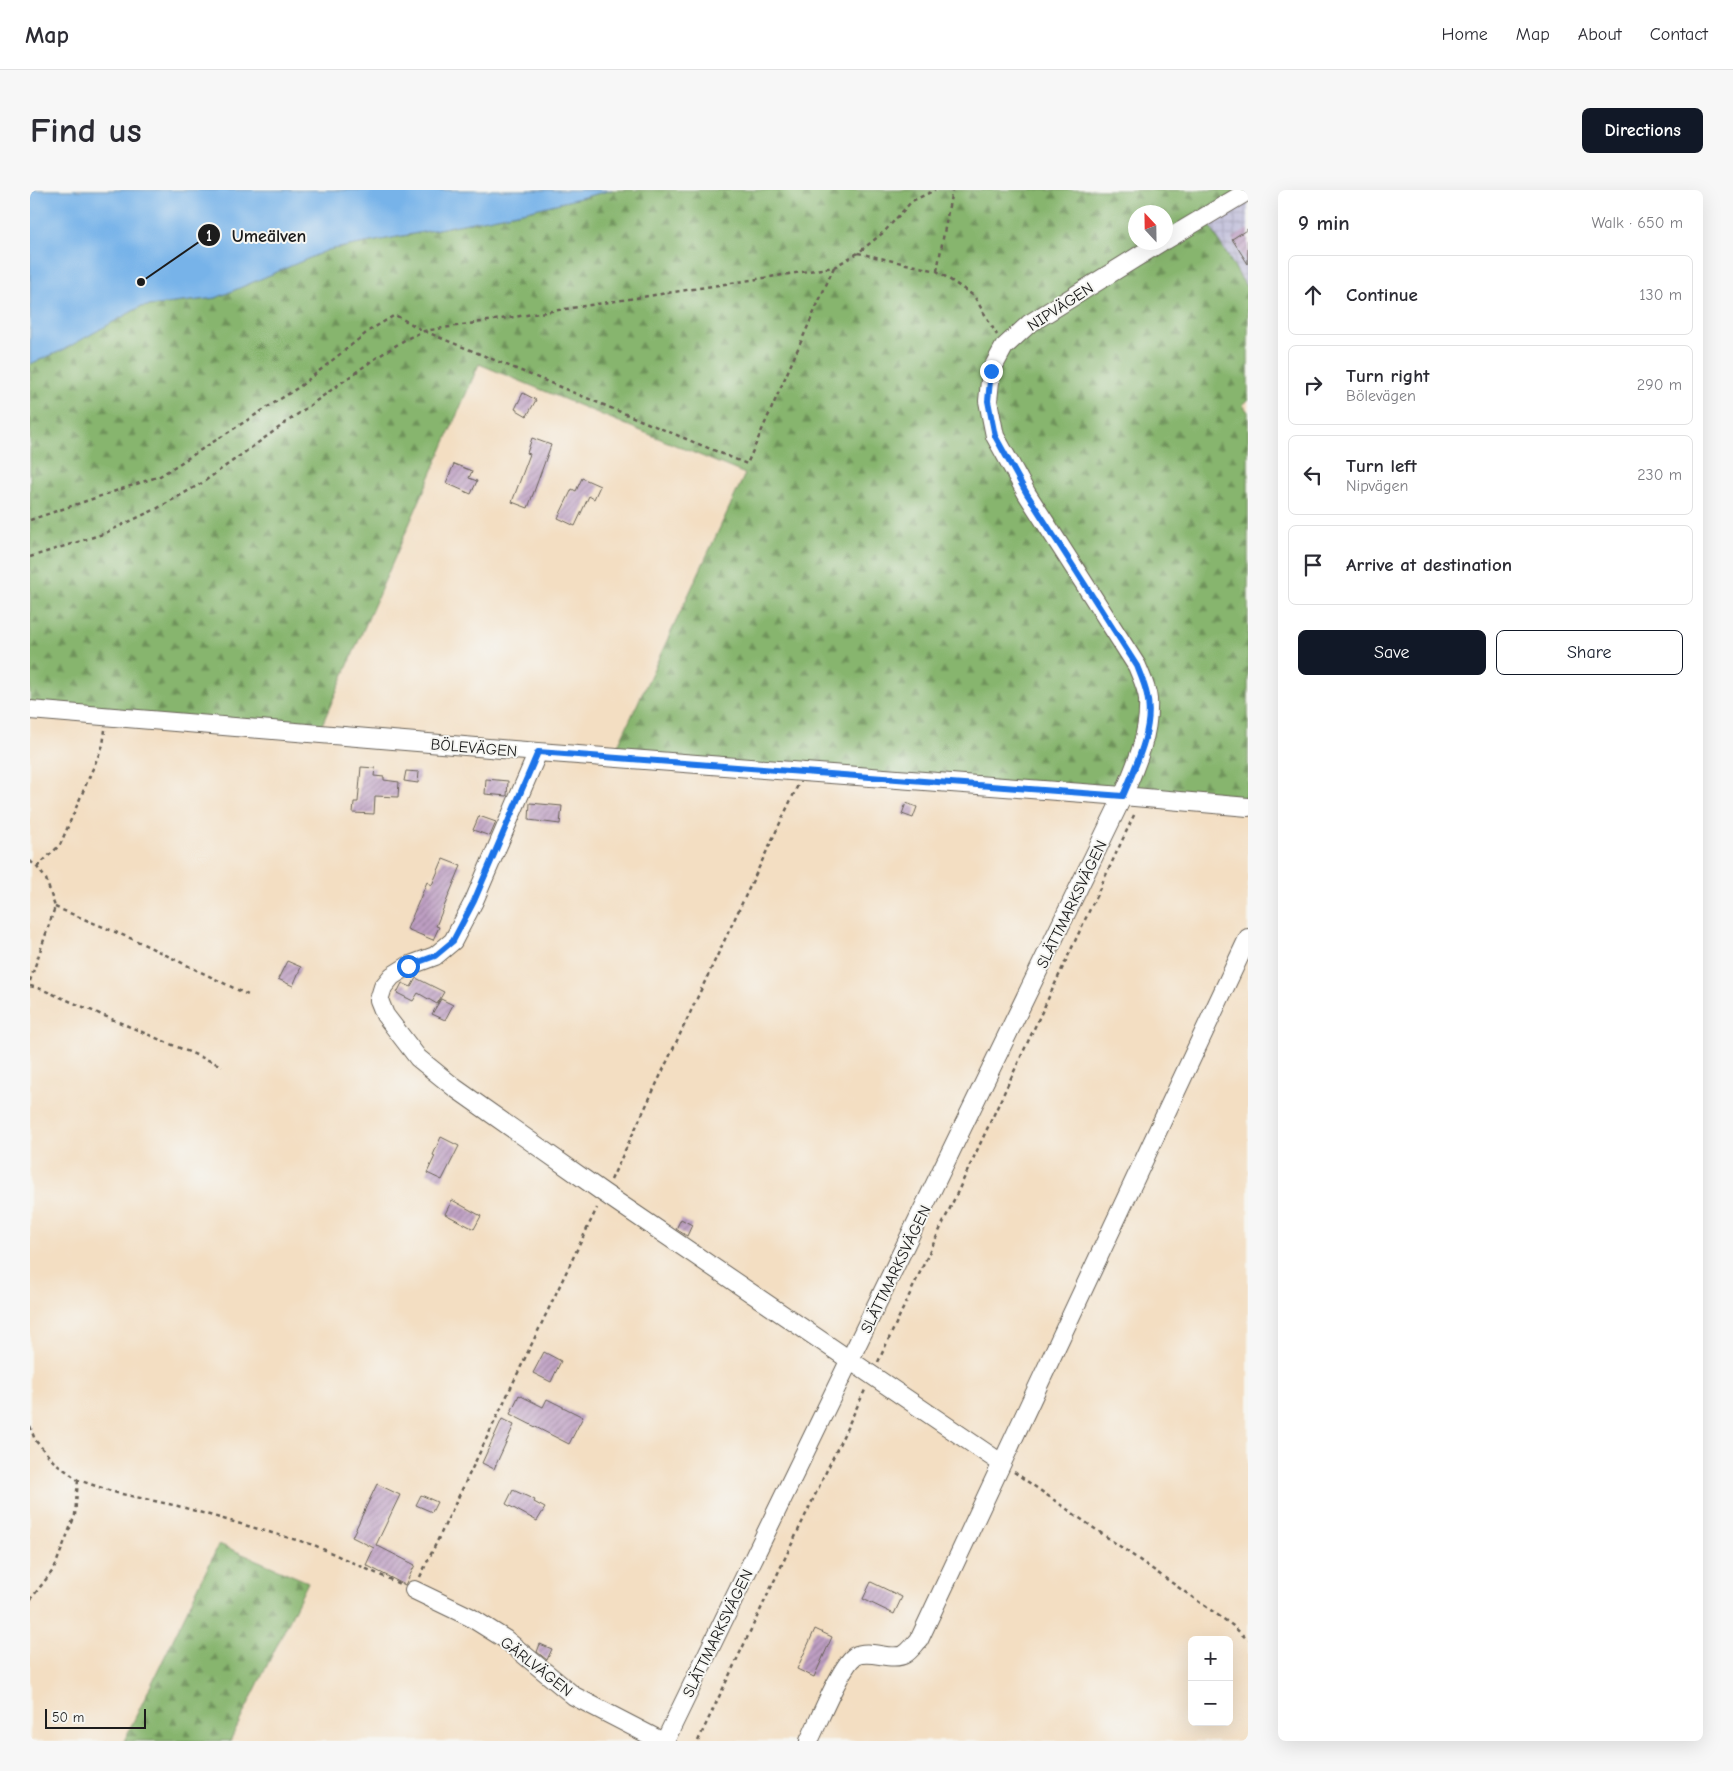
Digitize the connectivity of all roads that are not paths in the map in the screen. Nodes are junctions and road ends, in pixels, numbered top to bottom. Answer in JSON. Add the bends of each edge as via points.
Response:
{"nodes":[{"id":1,"x":1248,"y":190,"type":"edge"},
{"id":2,"x":1173,"y":236,"type":"edge"},
{"id":3,"x":1148,"y":250,"type":"edge"},
{"id":4,"x":30,"y":710,"type":"edge"},
{"id":5,"x":538,"y":752,"type":"junction"},
{"id":6,"x":1123,"y":796,"type":"junction"},
{"id":7,"x":1248,"y":807,"type":"edge"},
{"id":8,"x":1248,"y":938,"type":"edge"},
{"id":9,"x":850,"y":1361,"type":"junction"},
{"id":10,"x":1001,"y":1463,"type":"junction"},
{"id":11,"x":414,"y":1590,"type":"road end"},
{"id":12,"x":663,"y":1741,"type":"edge"},
{"id":13,"x":809,"y":1741,"type":"edge"}],
"edges":[{"from":1,"to":2,"type":"street"},
{"from":3,"to":6,"type":"street","name":"NIPVÄGEN","via":[[1029,324],[1004,347],[991,371],[988,401],[995,436],[1027,494],[1137,666],[1148,697],[1143,747]]},
{"from":4,"to":5,"type":"street","name":"BÖLEVÄGEN"},
{"from":5,"to":6,"type":"street","name":"BÖLEVÄGEN"},
{"from":5,"to":9,"type":"street","via":[[474,901],[453,941],[435,956],[392,976],[383,987],[380,1000],[385,1015],[418,1058],[455,1088]]},
{"from":6,"to":7,"type":"street","name":"BÖLEVÄGEN"},
{"from":6,"to":9,"type":"street","name":"SLÄTTMARKSVÄGEN"},
{"from":8,"to":10,"type":"street"},
{"from":9,"to":10,"type":"street"},
{"from":9,"to":12,"type":"street","name":"SLÄTTMARKSVÄGEN"},
{"from":10,"to":13,"type":"street","via":[[919,1640],[906,1654],[856,1656],[845,1666]]},
{"from":11,"to":12,"type":"street","name":"GÄRLVÄGEN","via":[[470,1617],[504,1639],[574,1696]]}]}
